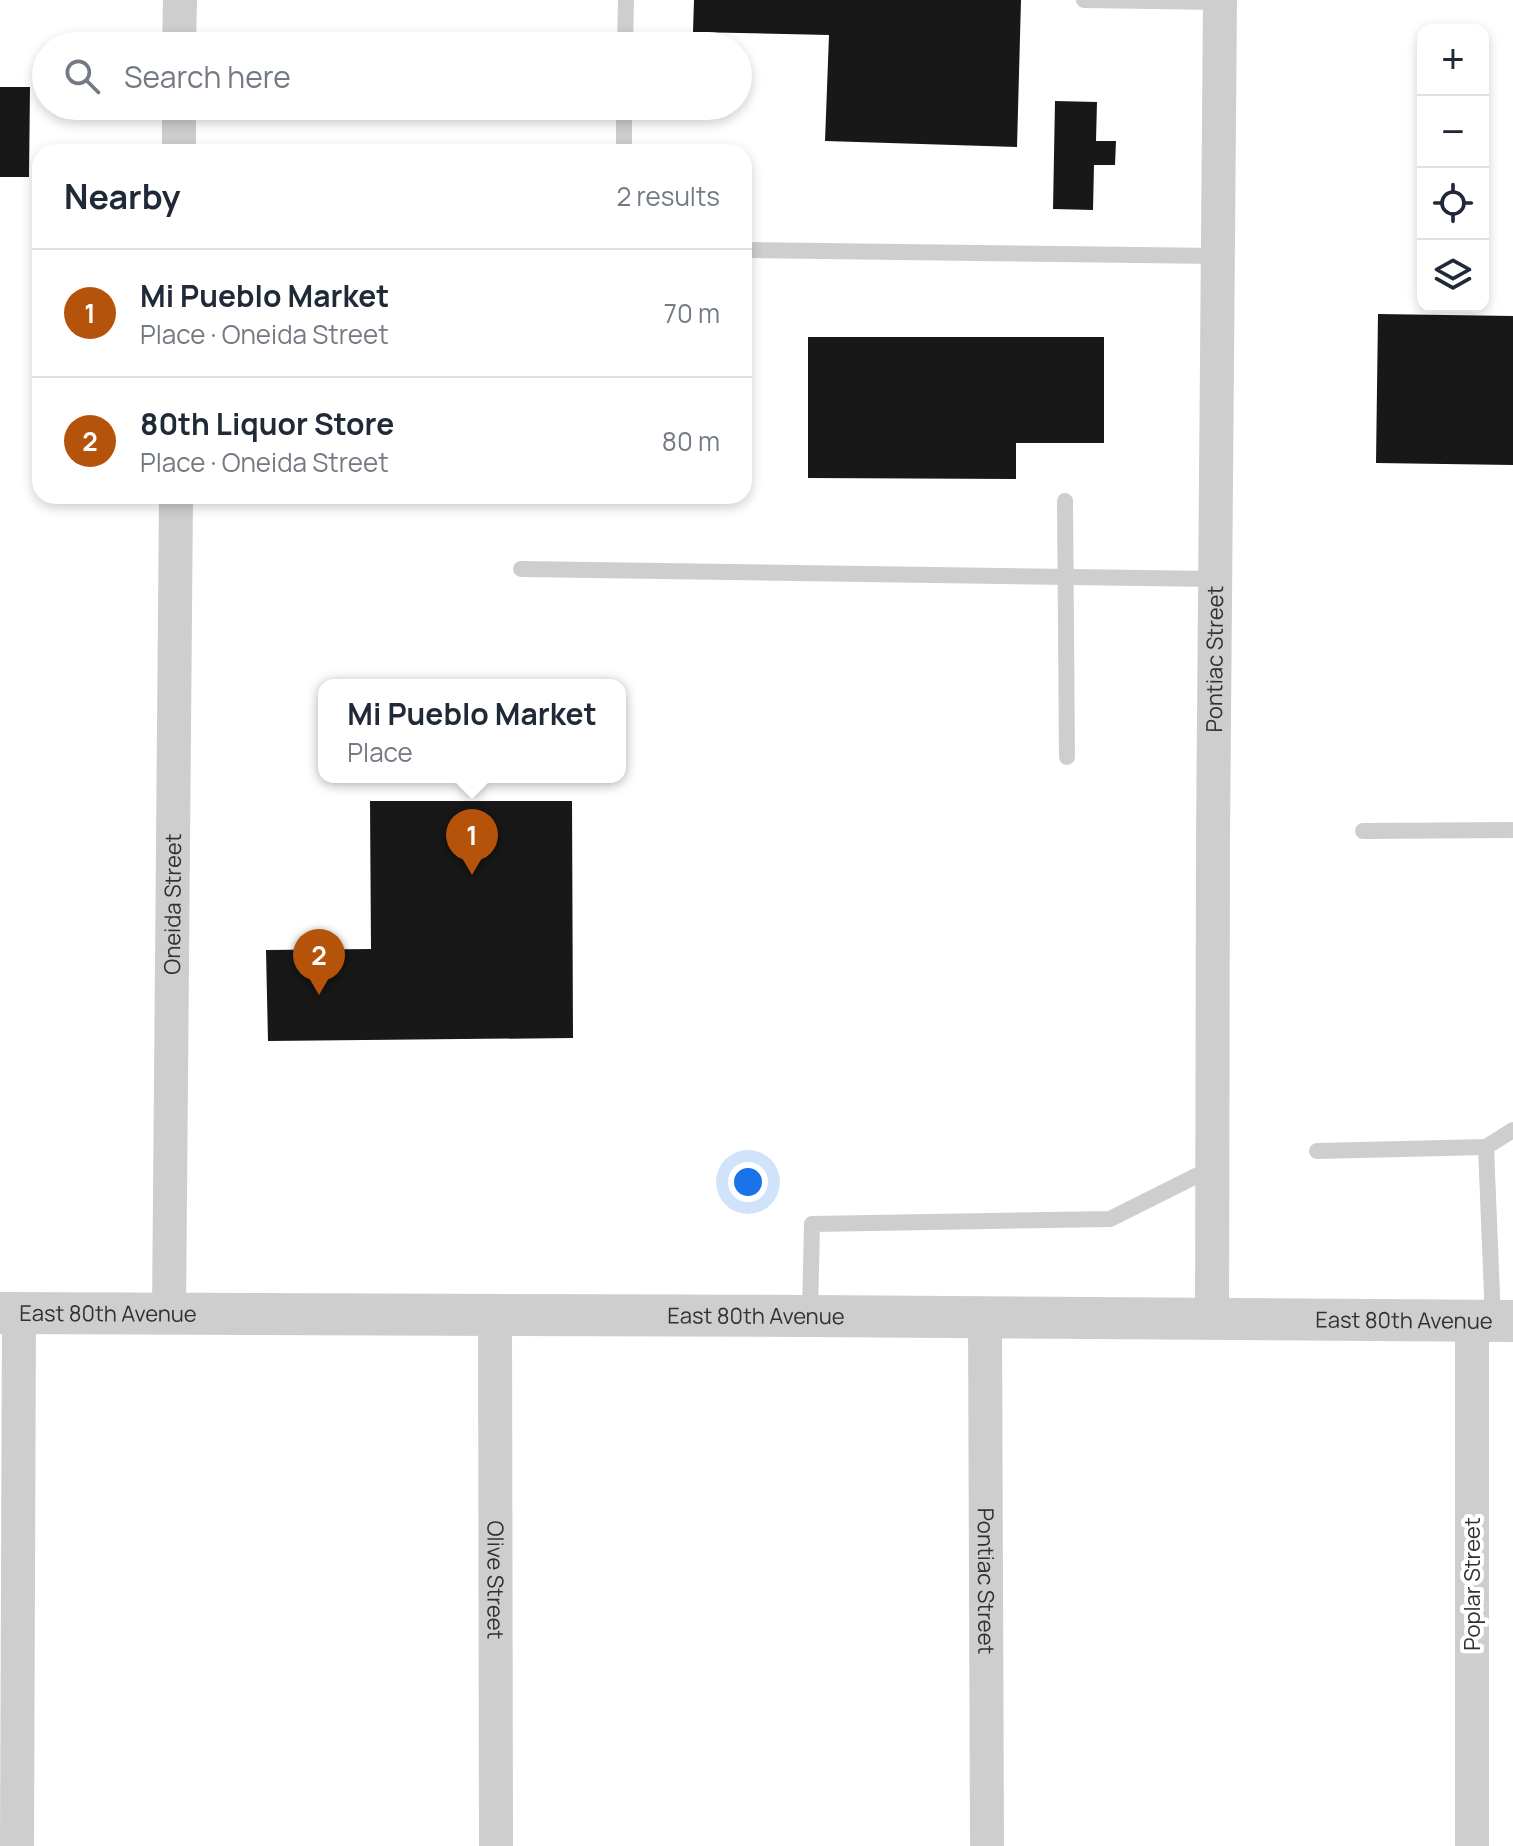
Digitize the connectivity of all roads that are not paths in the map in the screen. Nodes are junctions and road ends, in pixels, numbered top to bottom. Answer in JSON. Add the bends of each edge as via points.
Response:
{"nodes":[{"id":1,"x":180,"y":0,"type":"edge"},
{"id":2,"x":626,"y":0,"type":"edge"},
{"id":3,"x":1084,"y":0,"type":"edge"},
{"id":4,"x":1220,"y":1,"type":"edge"},
{"id":5,"x":179,"y":32,"type":"edge"},
{"id":6,"x":625,"y":32,"type":"edge"},
{"id":7,"x":179,"y":120,"type":"edge"},
{"id":8,"x":624,"y":120,"type":"edge"},
{"id":9,"x":179,"y":144,"type":"edge"},
{"id":10,"x":624,"y":144,"type":"edge"},
{"id":11,"x":752,"y":250,"type":"edge"},
{"id":12,"x":1218,"y":256,"type":"junction"},
{"id":13,"x":1065,"y":501,"type":"dead end"},
{"id":14,"x":176,"y":504,"type":"edge"},
{"id":15,"x":521,"y":569,"type":"dead end"},
{"id":16,"x":1065,"y":577,"type":"junction"},
{"id":17,"x":1215,"y":579,"type":"junction"},
{"id":18,"x":1067,"y":757,"type":"dead end"},
{"id":19,"x":1513,"y":830,"type":"edge"},
{"id":20,"x":1363,"y":831,"type":"dead end"},
{"id":21,"x":1513,"y":1130,"type":"edge"},
{"id":22,"x":1486,"y":1147,"type":"junction"},
{"id":23,"x":1317,"y":1151,"type":"dead end"},
{"id":24,"x":1212,"y":1168,"type":"junction"},
{"id":25,"x":10,"y":1312,"type":"edge"},
{"id":26,"x":169,"y":1312,"type":"junction"},
{"id":27,"x":495,"y":1314,"type":"junction"},
{"id":28,"x":810,"y":1316,"type":"junction"},
{"id":29,"x":985,"y":1317,"type":"junction"},
{"id":30,"x":1212,"y":1319,"type":"junction"},
{"id":31,"x":1493,"y":1321,"type":"edge"},
{"id":32,"x":17,"y":1846,"type":"edge"},
{"id":33,"x":496,"y":1846,"type":"edge"},
{"id":34,"x":987,"y":1846,"type":"edge"},
{"id":35,"x":1472,"y":1846,"type":"edge"}],
"edges":[{"from":1,"to":5,"type":"street"},
{"from":2,"to":6,"type":"lane"},
{"from":3,"to":4,"type":"lane"},
{"from":4,"to":12,"type":"street","name":"Pontiac Street"},
{"from":7,"to":9,"type":"street"},
{"from":8,"to":10,"type":"lane"},
{"from":11,"to":12,"type":"lane"},
{"from":12,"to":17,"type":"street","name":"Pontiac Street"},
{"from":13,"to":16,"type":"lane"},
{"from":14,"to":26,"type":"street","name":"Oneida Street"},
{"from":15,"to":16,"type":"lane"},
{"from":16,"to":17,"type":"lane"},
{"from":16,"to":18,"type":"lane"},
{"from":17,"to":24,"type":"street","name":"Pontiac Street"},
{"from":19,"to":20,"type":"lane"},
{"from":21,"to":22,"type":"lane"},
{"from":22,"to":23,"type":"lane"},
{"from":22,"to":31,"type":"lane"},
{"from":24,"to":28,"type":"lane","via":[[1110,1219],[812,1224]]},
{"from":24,"to":30,"type":"street","name":"Pontiac Street"},
{"from":25,"to":26,"type":"street","name":"East 80th Avenue"},
{"from":25,"to":32,"type":"street"},
{"from":26,"to":27,"type":"street","name":"East 80th Avenue"},
{"from":27,"to":28,"type":"street","name":"East 80th Avenue"},
{"from":27,"to":33,"type":"street","name":"Olive Street"},
{"from":28,"to":29,"type":"street","name":"East 80th Avenue"},
{"from":29,"to":30,"type":"street","name":"East 80th Avenue"},
{"from":29,"to":34,"type":"street","name":"Pontiac Street"},
{"from":30,"to":31,"type":"street","name":"East 80th Avenue"},
{"from":31,"to":35,"type":"street","name":"Poplar Street"}]}
